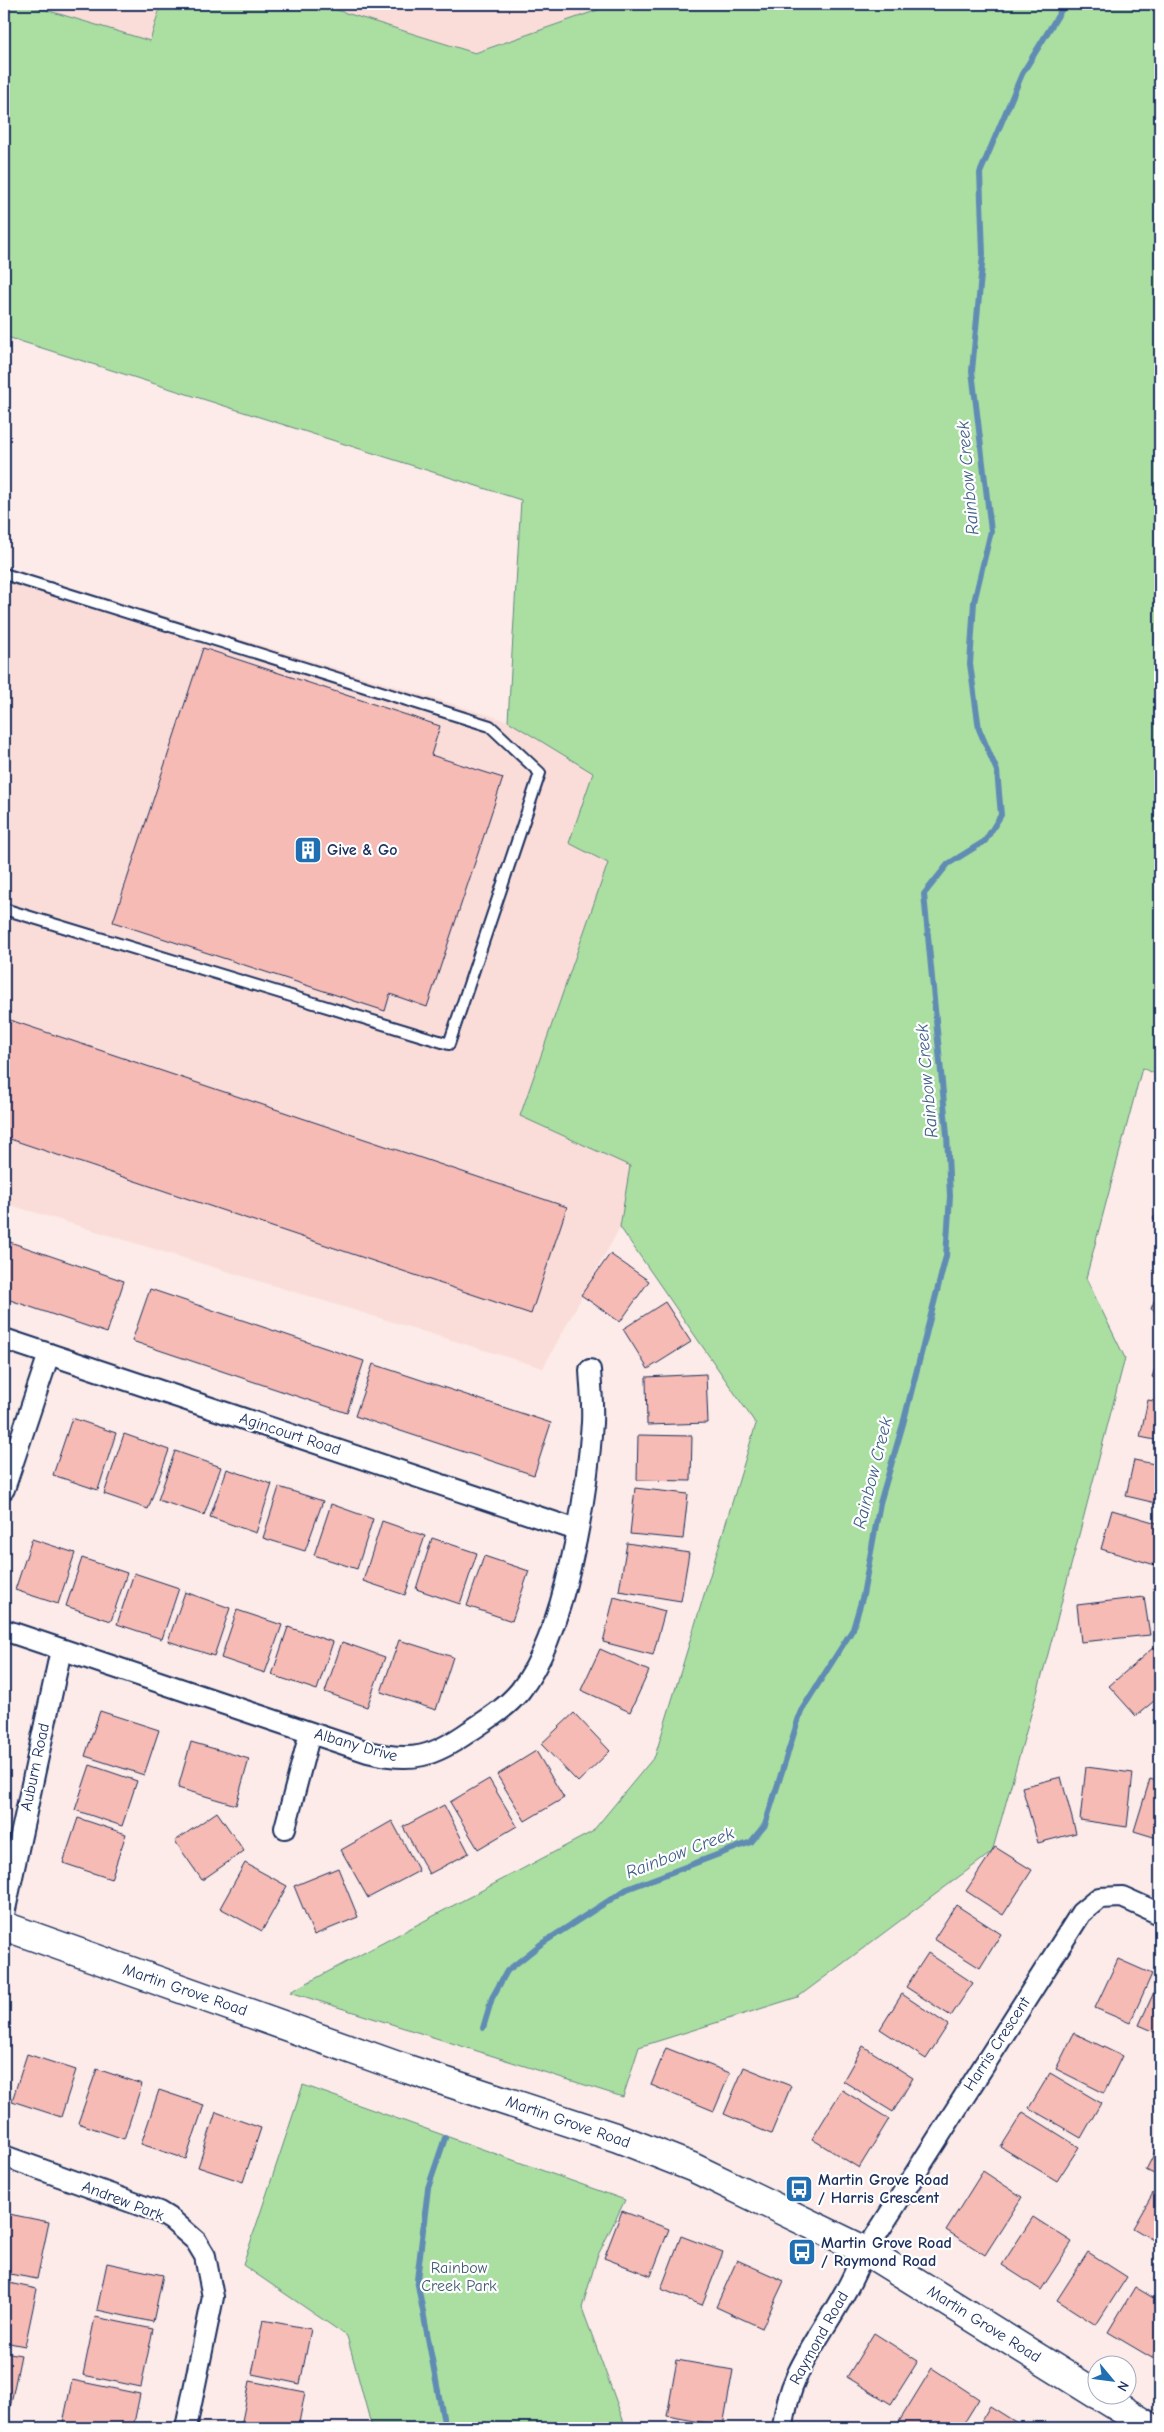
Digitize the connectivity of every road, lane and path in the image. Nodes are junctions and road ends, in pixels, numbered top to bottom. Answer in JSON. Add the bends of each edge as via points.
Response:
{"nodes":[{"id":1,"x":4,"y":574,"type":"edge"},
{"id":2,"x":4,"y":909,"type":"edge"},
{"id":3,"x":4,"y":1339,"type":"edge"},
{"id":4,"x":49,"y":1354,"type":"junction"},
{"id":5,"x":590,"y":1370,"type":"dead end"},
{"id":6,"x":4,"y":1489,"type":"edge"},
{"id":7,"x":577,"y":1530,"type":"junction"},
{"id":8,"x":4,"y":1630,"type":"edge"},
{"id":9,"x":61,"y":1650,"type":"junction"},
{"id":10,"x":310,"y":1733,"type":"junction"},
{"id":11,"x":285,"y":1828,"type":"dead end"},
{"id":12,"x":4,"y":1914,"type":"edge"},
{"id":13,"x":1160,"y":1914,"type":"edge"},
{"id":14,"x":4,"y":1926,"type":"edge"},
{"id":15,"x":4,"y":2156,"type":"edge"},
{"id":16,"x":866,"y":2251,"type":"junction"},
{"id":17,"x":1086,"y":2387,"type":"edge"},
{"id":18,"x":1113,"y":2404,"type":"edge"},
{"id":19,"x":186,"y":2428,"type":"edge"},
{"id":20,"x":783,"y":2428,"type":"edge"},
{"id":21,"x":1152,"y":2428,"type":"edge"}],
"edges":[{"from":1,"to":2,"type":"lane","via":[[490,726],[540,772],[449,1044]]},
{"from":3,"to":4,"type":"street","name":"Agincourt Road"},
{"from":4,"to":6,"type":"street"},
{"from":4,"to":7,"type":"street","name":"Agincourt Road"},
{"from":5,"to":7,"type":"street","name":"Albany Drive","via":[[592,1422]]},
{"from":7,"to":10,"type":"street","name":"Albany Drive","via":[[566,1583],[544,1647],[524,1684],[501,1711],[444,1748],[425,1757],[408,1759],[390,1758]]},
{"from":8,"to":9,"type":"street","name":"Albany Drive"},
{"from":9,"to":10,"type":"street","name":"Albany Drive"},
{"from":9,"to":12,"type":"street","name":"Auburn Road"},
{"from":10,"to":11,"type":"street"},
{"from":13,"to":16,"type":"street","name":"Harris Crescent","via":[[1122,1897],[1099,1898],[1081,1913]]},
{"from":14,"to":16,"type":"street","name":"Martin Grove Road","via":[[398,2066],[618,2138],[692,2167]]},
{"from":15,"to":19,"type":"street","name":"Andrew Park","via":[[159,2212],[196,2241],[205,2256],[213,2297]]},
{"from":16,"to":17,"type":"street","name":"Martin Grove Road"},
{"from":16,"to":20,"type":"street","name":"Raymond Road","via":[[846,2291],[801,2364],[784,2410]]},
{"from":18,"to":21,"type":"street","name":"Martin Grove Road"}]}
